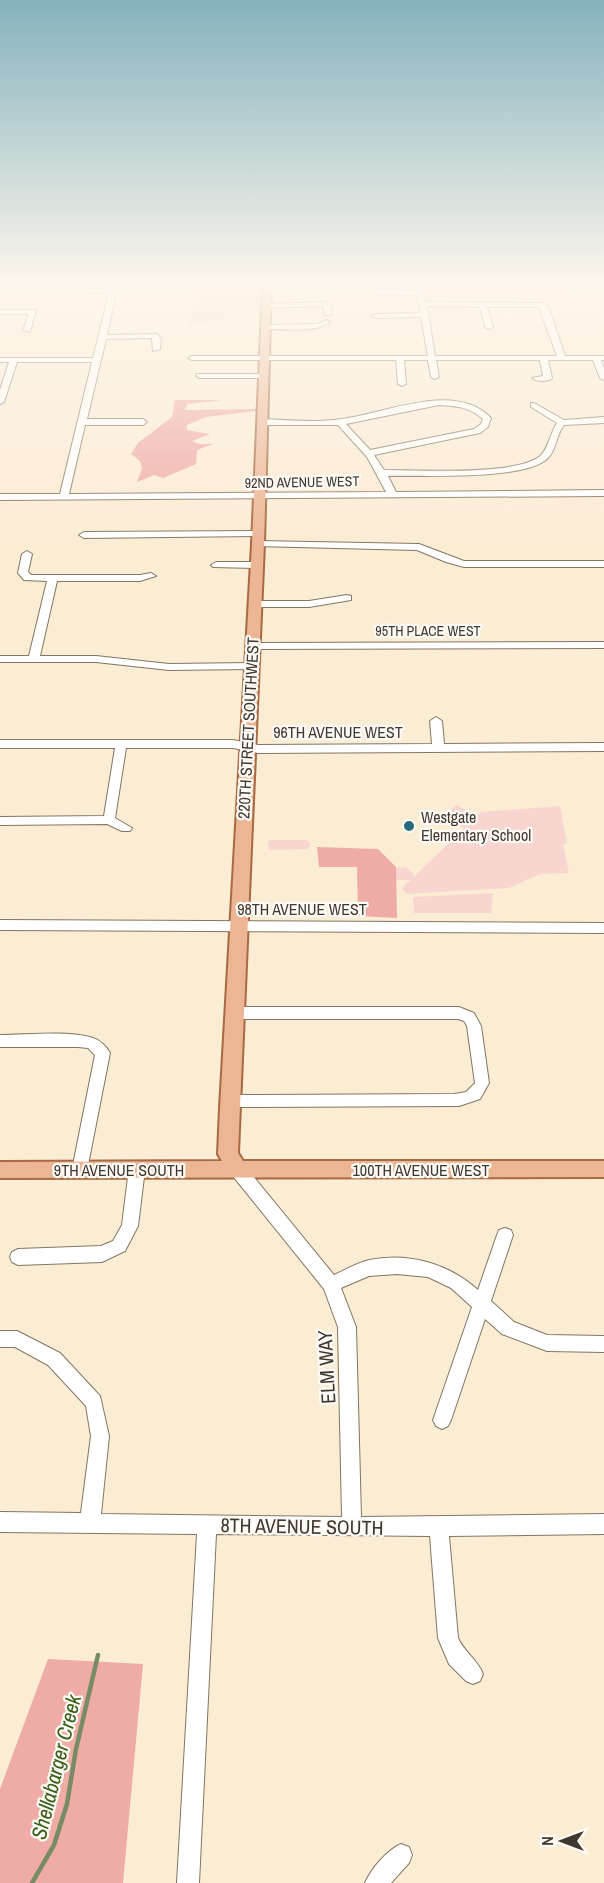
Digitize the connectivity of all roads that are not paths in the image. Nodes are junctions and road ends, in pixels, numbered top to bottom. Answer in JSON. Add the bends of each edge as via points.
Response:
{"nodes":[{"id":1,"x":10,"y":372,"type":"edge"},
{"id":2,"x":95,"y":372,"type":"edge"},
{"id":3,"x":264,"y":372,"type":"edge"},
{"id":4,"x":401,"y":372,"type":"edge"},
{"id":5,"x":434,"y":372,"type":"edge"},
{"id":6,"x":546,"y":372,"type":"edge"},
{"id":7,"x":200,"y":376,"type":"dead end"},
{"id":8,"x":264,"y":376,"type":"junction"},
{"id":9,"x":435,"y":377,"type":"dead end"},
{"id":10,"x":536,"y":378,"type":"dead end"},
{"id":11,"x":402,"y":384,"type":"dead end"},
{"id":12,"x":0,"y":402,"type":"edge"},
{"id":13,"x":534,"y":405,"type":"dead end"},
{"id":14,"x":604,"y":420,"type":"edge"},
{"id":15,"x":83,"y":422,"type":"junction"},
{"id":16,"x":143,"y":422,"type":"dead end"},
{"id":17,"x":262,"y":422,"type":"junction"},
{"id":18,"x":340,"y":422,"type":"junction"},
{"id":19,"x":562,"y":423,"type":"junction"},
{"id":20,"x":370,"y":453,"type":"junction"},
{"id":21,"x":384,"y":473,"type":"junction"},
{"id":22,"x":604,"y":493,"type":"edge"},
{"id":23,"x":392,"y":494,"type":"junction"},
{"id":24,"x":0,"y":496,"type":"edge"},
{"id":25,"x":64,"y":496,"type":"junction"},
{"id":26,"x":260,"y":496,"type":"junction"},
{"id":27,"x":84,"y":535,"type":"dead end"},
{"id":28,"x":258,"y":539,"type":"junction"},
{"id":29,"x":27,"y":554,"type":"dead end"},
{"id":30,"x":604,"y":564,"type":"edge"},
{"id":31,"x":216,"y":565,"type":"dead end"},
{"id":32,"x":256,"y":565,"type":"junction"},
{"id":33,"x":151,"y":576,"type":"dead end"},
{"id":34,"x":52,"y":579,"type":"junction"},
{"id":35,"x":348,"y":598,"type":"dead end"},
{"id":36,"x":254,"y":604,"type":"junction"},
{"id":37,"x":604,"y":645,"type":"edge"},
{"id":38,"x":252,"y":646,"type":"junction"},
{"id":39,"x":0,"y":659,"type":"edge"},
{"id":40,"x":33,"y":659,"type":"junction"},
{"id":41,"x":251,"y":666,"type":"junction"},
{"id":42,"x":436,"y":721,"type":"dead end"},
{"id":43,"x":0,"y":744,"type":"edge"},
{"id":44,"x":121,"y":744,"type":"junction"},
{"id":45,"x":247,"y":747,"type":"junction"},
{"id":46,"x":604,"y":747,"type":"edge"},
{"id":47,"x":438,"y":748,"type":"junction"},
{"id":48,"x":109,"y":820,"type":"junction"},
{"id":49,"x":0,"y":821,"type":"edge"},
{"id":50,"x":126,"y":828,"type":"dead end"},
{"id":51,"x":0,"y":925,"type":"edge"},
{"id":52,"x":238,"y":925,"type":"junction"},
{"id":53,"x":604,"y":928,"type":"edge"},
{"id":54,"x":234,"y":1013,"type":"junction"},
{"id":55,"x":0,"y":1041,"type":"edge"},
{"id":56,"x":230,"y":1101,"type":"junction"},
{"id":57,"x":137,"y":1169,"type":"junction"},
{"id":58,"x":604,"y":1169,"type":"edge"},
{"id":59,"x":0,"y":1170,"type":"edge"},
{"id":60,"x":80,"y":1170,"type":"junction"},
{"id":61,"x":238,"y":1170,"type":"junction"},
{"id":62,"x":505,"y":1235,"type":"dead end"},
{"id":63,"x":18,"y":1257,"type":"dead end"},
{"id":64,"x":331,"y":1284,"type":"junction"},
{"id":65,"x":480,"y":1304,"type":"junction"},
{"id":66,"x":0,"y":1339,"type":"edge"},
{"id":67,"x":604,"y":1344,"type":"edge"},
{"id":68,"x":442,"y":1420,"type":"dead end"},
{"id":69,"x":0,"y":1522,"type":"edge"},
{"id":70,"x":90,"y":1522,"type":"junction"},
{"id":71,"x":604,"y":1524,"type":"edge"},
{"id":72,"x":207,"y":1525,"type":"junction"},
{"id":73,"x":352,"y":1527,"type":"junction"},
{"id":74,"x":439,"y":1527,"type":"junction"},
{"id":75,"x":473,"y":1674,"type":"dead end"},
{"id":76,"x":401,"y":1855,"type":"dead end"},
{"id":77,"x":188,"y":1883,"type":"edge"},
{"id":78,"x":376,"y":1883,"type":"edge"}],
"edges":[{"from":1,"to":12,"type":"street"},
{"from":2,"to":15,"type":"street"},
{"from":3,"to":8,"type":"main road","name":"220TH STREET SOUTHWEST"},
{"from":4,"to":11,"type":"street"},
{"from":5,"to":9,"type":"street"},
{"from":6,"to":10,"type":"street","via":[[548,378]]},
{"from":7,"to":8,"type":"street"},
{"from":8,"to":17,"type":"main road","name":"220TH STREET SOUTHWEST"},
{"from":13,"to":19,"type":"street"},
{"from":14,"to":19,"type":"street"},
{"from":15,"to":16,"type":"street"},
{"from":15,"to":25,"type":"street"},
{"from":17,"to":18,"type":"street"},
{"from":17,"to":26,"type":"main road","name":"220TH STREET SOUTHWEST"},
{"from":18,"to":20,"type":"street"},
{"from":18,"to":20,"type":"street","via":[[376,410],[441,402],[478,409],[487,418],[477,431]]},
{"from":19,"to":21,"type":"street","via":[[544,457],[527,465]]},
{"from":20,"to":21,"type":"street"},
{"from":21,"to":23,"type":"street"},
{"from":22,"to":23,"type":"street","name":"92ND AVENUE WEST"},
{"from":23,"to":26,"type":"street","name":"92ND AVENUE WEST"},
{"from":24,"to":25,"type":"street","name":"92ND AVENUE WEST"},
{"from":25,"to":26,"type":"street","name":"92ND AVENUE WEST"},
{"from":26,"to":28,"type":"main road","name":"220TH STREET SOUTHWEST"},
{"from":27,"to":28,"type":"street"},
{"from":28,"to":30,"type":"street","via":[[418,547],[464,564]]},
{"from":28,"to":32,"type":"main road","name":"220TH STREET SOUTHWEST"},
{"from":29,"to":34,"type":"street","via":[[25,576]]},
{"from":31,"to":32,"type":"street"},
{"from":32,"to":36,"type":"main road","name":"220TH STREET SOUTHWEST"},
{"from":33,"to":34,"type":"street"},
{"from":34,"to":40,"type":"street"},
{"from":35,"to":36,"type":"street","via":[[309,604]]},
{"from":36,"to":38,"type":"main road","name":"220TH STREET SOUTHWEST"},
{"from":37,"to":38,"type":"street","name":"95TH PLACE WEST"},
{"from":38,"to":41,"type":"main road","name":"220TH STREET SOUTHWEST"},
{"from":39,"to":40,"type":"street"},
{"from":40,"to":41,"type":"street","via":[[96,659],[169,667]]},
{"from":41,"to":45,"type":"main road","name":"220TH STREET SOUTHWEST"},
{"from":42,"to":47,"type":"street"},
{"from":43,"to":44,"type":"street","name":"96TH AVENUE WEST"},
{"from":44,"to":45,"type":"street","name":"96TH AVENUE WEST"},
{"from":44,"to":48,"type":"street"},
{"from":45,"to":47,"type":"street","name":"96TH AVENUE WEST"},
{"from":45,"to":52,"type":"main road","name":"220TH STREET SOUTHWEST"},
{"from":46,"to":47,"type":"street","name":"96TH AVENUE WEST"},
{"from":48,"to":49,"type":"street"},
{"from":48,"to":50,"type":"street"},
{"from":51,"to":52,"type":"street","name":"98TH AVENUE WEST"},
{"from":52,"to":53,"type":"street","name":"98TH AVENUE WEST"},
{"from":52,"to":54,"type":"main road","name":"220TH STREET SOUTHWEST"},
{"from":54,"to":56,"type":"main road","name":"220TH STREET SOUTHWEST"},
{"from":54,"to":56,"type":"street","via":[[449,1012],[469,1017],[476,1035],[482,1083],[480,1091],[472,1097],[454,1100]]},
{"from":55,"to":60,"type":"street","via":[[78,1041],[92,1043],[103,1053]]},
{"from":56,"to":61,"type":"main road","name":"220TH STREET SOUTHWEST","via":[[228,1154]]},
{"from":57,"to":60,"type":"main road","name":"9TH AVENUE SOUTH"},
{"from":57,"to":61,"type":"main road","name":"9TH AVENUE SOUTH"},
{"from":57,"to":63,"type":"street","via":[[130,1226],[119,1246],[102,1254]]},
{"from":58,"to":61,"type":"main road","name":"100TH AVENUE WEST"},
{"from":59,"to":60,"type":"main road","name":"9TH AVENUE SOUTH"},
{"from":61,"to":64,"type":"street","name":"ELM WAY"},
{"from":62,"to":65,"type":"street"},
{"from":64,"to":65,"type":"street","via":[[368,1268],[429,1269],[457,1282]]},
{"from":64,"to":73,"type":"street","name":"ELM WAY","via":[[347,1327]]},
{"from":65,"to":67,"type":"street","via":[[508,1328],[547,1343]]},
{"from":65,"to":68,"type":"street"},
{"from":66,"to":70,"type":"street","via":[[17,1339],[54,1359],[94,1402],[100,1436]]},
{"from":69,"to":70,"type":"street","name":"8TH AVENUE SOUTH"},
{"from":70,"to":72,"type":"street","name":"8TH AVENUE SOUTH"},
{"from":71,"to":74,"type":"street","name":"8TH AVENUE SOUTH"},
{"from":72,"to":73,"type":"street","name":"8TH AVENUE SOUTH"},
{"from":72,"to":77,"type":"street"},
{"from":73,"to":74,"type":"street","name":"8TH AVENUE SOUTH"},
{"from":74,"to":75,"type":"street","via":[[448,1638],[456,1657]]},
{"from":76,"to":78,"type":"street"}]}
